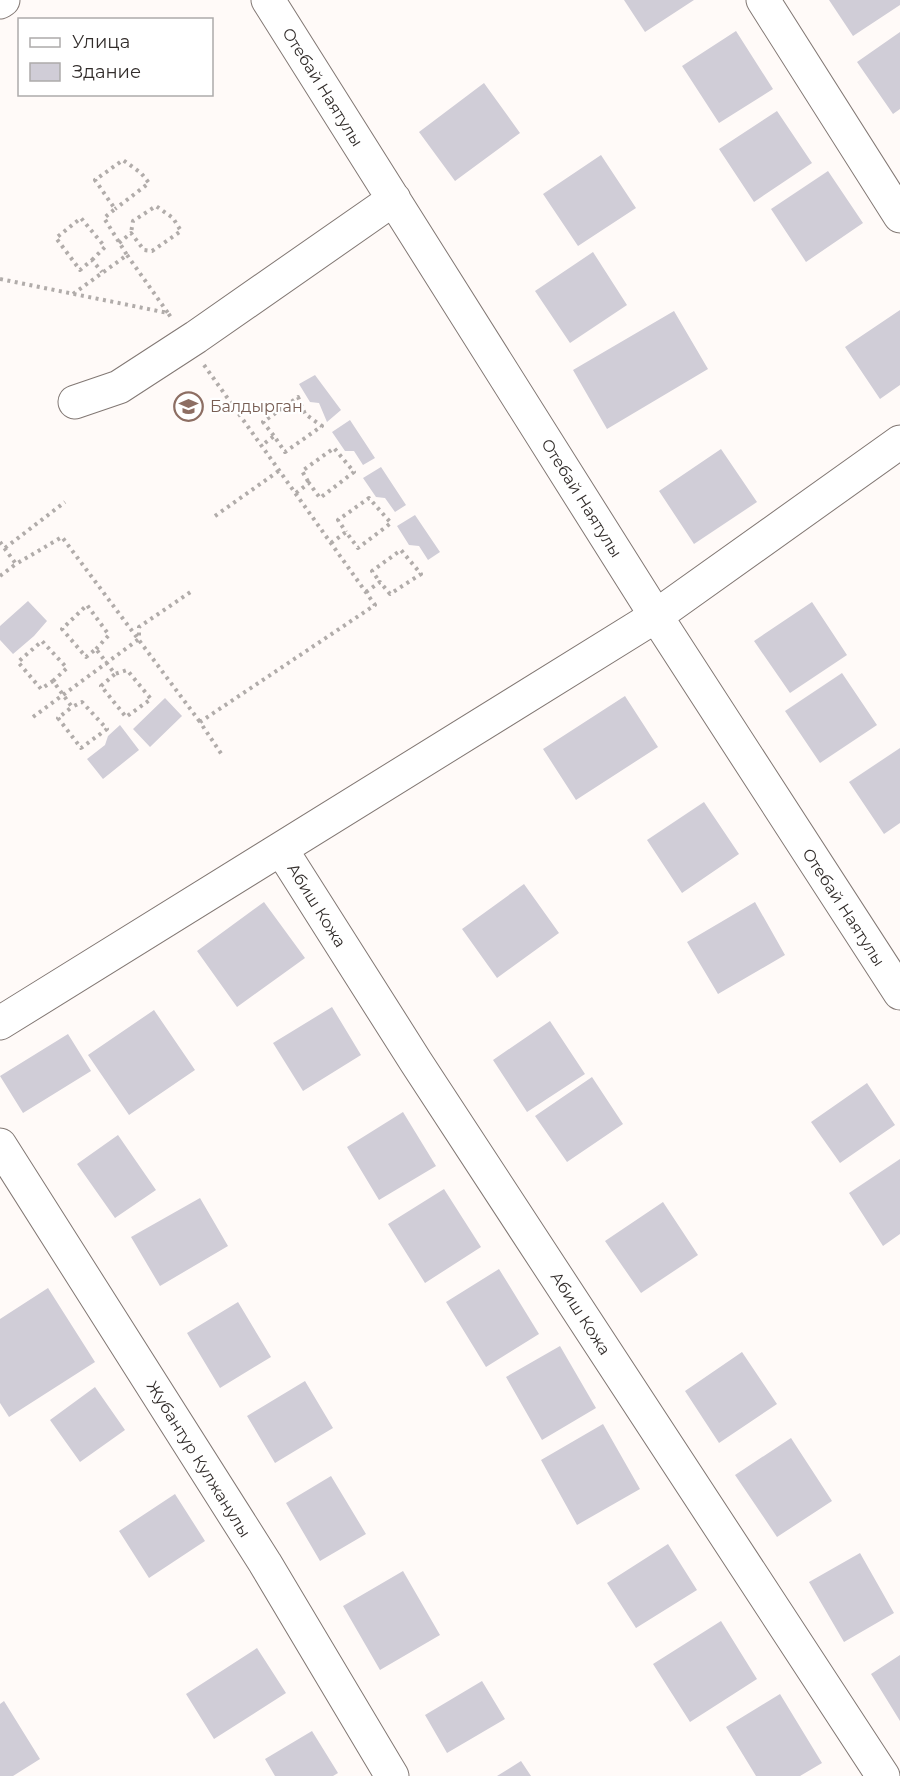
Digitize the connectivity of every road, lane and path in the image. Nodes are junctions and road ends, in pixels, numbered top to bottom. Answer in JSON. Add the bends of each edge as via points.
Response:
{"nodes":[{"id":1,"x":268,"y":0,"type":"edge"},
{"id":2,"x":763,"y":0,"type":"edge"},
{"id":3,"x":394,"y":199,"type":"junction"},
{"id":4,"x":115,"y":209,"type":"junction"},
{"id":5,"x":900,"y":216,"type":"edge"},
{"id":6,"x":131,"y":233,"type":"junction"},
{"id":7,"x":119,"y":243,"type":"junction"},
{"id":8,"x":127,"y":255,"type":"junction"},
{"id":9,"x":92,"y":260,"type":"junction"},
{"id":10,"x":102,"y":272,"type":"junction"},
{"id":11,"x":0,"y":279,"type":"edge"},
{"id":12,"x":73,"y":295,"type":"junction"},
{"id":13,"x":168,"y":313,"type":"junction"},
{"id":14,"x":188,"y":342,"type":"junction"},
{"id":15,"x":75,"y":402,"type":"dead end"},
{"id":16,"x":274,"y":436,"type":"junction"},
{"id":17,"x":900,"y":442,"type":"edge"},
{"id":18,"x":265,"y":443,"type":"dead end"},
{"id":19,"x":280,"y":470,"type":"junction"},
{"id":20,"x":309,"y":483,"type":"junction"},
{"id":21,"x":296,"y":493,"type":"junction"},
{"id":22,"x":65,"y":502,"type":"dead end"},
{"id":23,"x":215,"y":516,"type":"dead end"},
{"id":24,"x":346,"y":532,"type":"junction"},
{"id":25,"x":0,"y":542,"type":"edge"},
{"id":26,"x":331,"y":543,"type":"junction"},
{"id":27,"x":5,"y":548,"type":"junction"},
{"id":28,"x":16,"y":564,"type":"junction"},
{"id":29,"x":0,"y":576,"type":"edge"},
{"id":30,"x":380,"y":582,"type":"junction"},
{"id":31,"x":192,"y":591,"type":"dead end"},
{"id":32,"x":366,"y":592,"type":"junction"},
{"id":33,"x":656,"y":616,"type":"junction"},
{"id":34,"x":139,"y":639,"type":"junction"},
{"id":35,"x":96,"y":649,"type":"junction"},
{"id":36,"x":106,"y":663,"type":"junction"},
{"id":37,"x":115,"y":674,"type":"junction"},
{"id":38,"x":53,"y":681,"type":"junction"},
{"id":39,"x":63,"y":695,"type":"junction"},
{"id":40,"x":72,"y":707,"type":"junction"},
{"id":41,"x":33,"y":717,"type":"dead end"},
{"id":42,"x":200,"y":722,"type":"junction"},
{"id":43,"x":222,"y":755,"type":"dead end"},
{"id":44,"x":281,"y":849,"type":"junction"},
{"id":45,"x":900,"y":993,"type":"edge"},
{"id":46,"x":0,"y":1023,"type":"edge"},
{"id":47,"x":0,"y":1145,"type":"edge"},
{"id":48,"x":392,"y":1776,"type":"edge"},
{"id":49,"x":883,"y":1776,"type":"edge"}],
"edges":[{"from":1,"to":3,"type":"street","name":"Отебай Наятулы"},
{"from":2,"to":5,"type":"street"},
{"from":3,"to":14,"type":"street"},
{"from":3,"to":33,"type":"street","name":"Отебай Наятулы"},
{"from":4,"to":4,"type":"path","via":[[95,180],[123,160],[149,183]]},
{"from":4,"to":7,"type":"path","via":[[104,218]]},
{"from":6,"to":6,"type":"path","via":[[144,250],[152,251],[182,231],[173,218],[156,206],[133,221]]},
{"from":6,"to":7,"type":"path"},
{"from":7,"to":8,"type":"path"},
{"from":8,"to":10,"type":"path"},
{"from":8,"to":13,"type":"path"},
{"from":9,"to":9,"type":"path","via":[[80,270],[56,238],[81,218],[105,247]]},
{"from":9,"to":10,"type":"path"},
{"from":10,"to":12,"type":"path"},
{"from":11,"to":12,"type":"path"},
{"from":12,"to":13,"type":"path"},
{"from":13,"to":14,"type":"path"},
{"from":14,"to":15,"type":"street","via":[[119,387]]},
{"from":14,"to":19,"type":"path"},
{"from":16,"to":16,"type":"path","via":[[285,452],[322,426],[305,414],[298,397],[263,422]]},
{"from":16,"to":18,"type":"path"},
{"from":17,"to":33,"type":"street"},
{"from":19,"to":21,"type":"path"},
{"from":19,"to":23,"type":"path"},
{"from":20,"to":20,"type":"path","via":[[320,498],[354,472],[334,448],[302,471]]},
{"from":20,"to":21,"type":"path"},
{"from":21,"to":26,"type":"path"},
{"from":22,"to":27,"type":"path"},
{"from":24,"to":24,"type":"path","via":[[358,548],[391,524],[369,498],[338,520]]},
{"from":24,"to":26,"type":"path"},
{"from":25,"to":27,"type":"path"},
{"from":26,"to":32,"type":"path"},
{"from":27,"to":28,"type":"path"},
{"from":28,"to":29,"type":"path"},
{"from":28,"to":34,"type":"path","via":[[62,537]]},
{"from":30,"to":30,"type":"path","via":[[390,594],[421,574],[401,550],[372,571]]},
{"from":30,"to":32,"type":"path"},
{"from":31,"to":34,"type":"path","via":[[139,627]]},
{"from":32,"to":42,"type":"path","via":[[375,605]]},
{"from":33,"to":44,"type":"street"},
{"from":33,"to":45,"type":"street","name":"Отебай Наятулы"},
{"from":34,"to":36,"type":"path"},
{"from":34,"to":42,"type":"path"},
{"from":35,"to":35,"type":"path","via":[[109,635],[87,604],[62,629],[86,657]]},
{"from":35,"to":36,"type":"path"},
{"from":36,"to":37,"type":"path"},
{"from":36,"to":39,"type":"path"},
{"from":37,"to":37,"type":"path","via":[[101,686],[126,717],[151,699],[127,670]]},
{"from":38,"to":38,"type":"path","via":[[67,668],[42,641],[18,662],[41,689]]},
{"from":38,"to":39,"type":"path"},
{"from":39,"to":40,"type":"path"},
{"from":39,"to":41,"type":"path"},
{"from":40,"to":40,"type":"path","via":[[58,718],[81,748],[107,729],[82,702]]},
{"from":42,"to":43,"type":"path"},
{"from":44,"to":46,"type":"street"},
{"from":44,"to":49,"type":"street","name":"Абиш Кожа"},
{"from":47,"to":48,"type":"street","name":"Жубантур Кулжанулы","via":[[265,1563]]}]}
